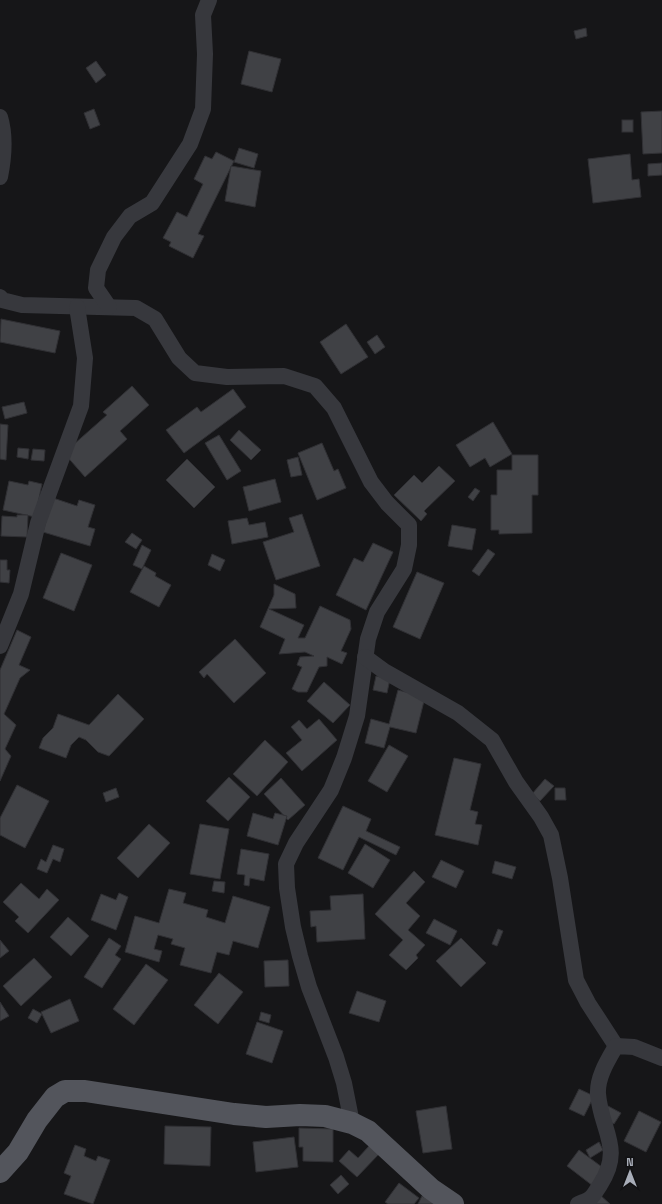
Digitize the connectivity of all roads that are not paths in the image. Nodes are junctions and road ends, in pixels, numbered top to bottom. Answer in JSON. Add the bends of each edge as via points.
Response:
{"nodes":[{"id":1,"x":209,"y":0,"type":"edge"},
{"id":2,"x":0,"y":117,"type":"edge"},
{"id":3,"x":0,"y":177,"type":"edge"},
{"id":4,"x":0,"y":297,"type":"edge"},
{"id":5,"x":77,"y":307,"type":"junction"},
{"id":6,"x":109,"y":307,"type":"junction"},
{"id":7,"x":0,"y":646,"type":"edge"},
{"id":8,"x":365,"y":657,"type":"junction"},
{"id":9,"x":616,"y":1046,"type":"junction"},
{"id":10,"x":662,"y":1058,"type":"edge"},
{"id":11,"x":352,"y":1123,"type":"junction"},
{"id":12,"x":0,"y":1172,"type":"edge"},
{"id":13,"x":453,"y":1204,"type":"edge"},
{"id":14,"x":578,"y":1204,"type":"edge"}],
"edges":[{"from":1,"to":6,"type":"street","via":[[203,15],[203,109],[190,144],[152,203],[130,216],[114,237],[98,270],[96,288]]},
{"from":2,"to":3,"type":"street","via":[[4,129],[4,160]]},
{"from":4,"to":5,"type":"street","via":[[22,306]]},
{"from":5,"to":6,"type":"street"},
{"from":5,"to":7,"type":"street","via":[[85,358],[81,406],[38,524],[21,594]]},
{"from":6,"to":8,"type":"street","via":[[136,308],[155,319],[178,358],[195,373],[227,377],[284,376],[315,386],[334,408],[371,482],[409,525],[409,545],[404,570],[377,612]]},
{"from":8,"to":9,"type":"street","via":[[384,671],[458,713],[492,740],[550,835],[576,980]]},
{"from":8,"to":11,"type":"street","via":[[357,716],[332,790],[296,843],[286,864],[287,888],[300,956],[336,1057]]},
{"from":9,"to":10,"type":"street","via":[[634,1047]]},
{"from":9,"to":14,"type":"street","via":[[603,1069],[598,1094],[611,1143],[611,1161],[590,1200]]},
{"from":11,"to":12,"type":"main road","via":[[325,1116],[266,1117],[234,1114],[85,1090],[65,1091],[54,1097],[45,1108],[18,1152]]},
{"from":11,"to":13,"type":"main road","via":[[368,1131],[417,1176]]}]}
